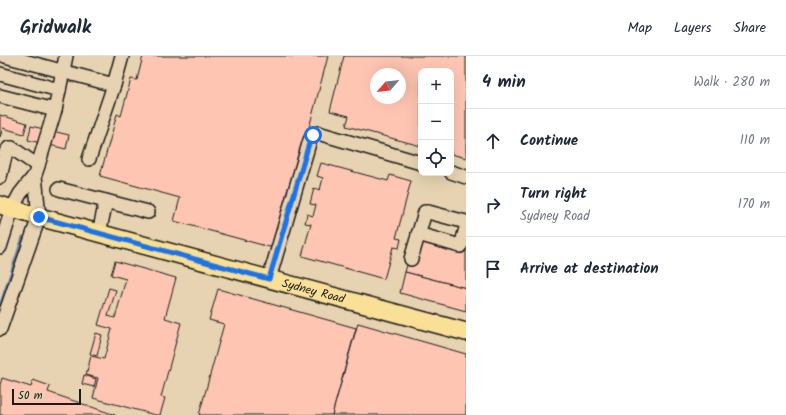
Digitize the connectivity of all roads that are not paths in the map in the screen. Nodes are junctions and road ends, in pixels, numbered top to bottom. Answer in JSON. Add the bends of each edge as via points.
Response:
{"nodes":[{"id":1,"x":5,"y":56,"type":"edge"},
{"id":2,"x":66,"y":56,"type":"edge"},
{"id":3,"x":122,"y":56,"type":"edge"},
{"id":4,"x":64,"y":71,"type":"junction"},
{"id":5,"x":0,"y":74,"type":"edge"},
{"id":6,"x":114,"y":86,"type":"junction"},
{"id":7,"x":59,"y":90,"type":"junction"},
{"id":8,"x":0,"y":96,"type":"edge"},
{"id":9,"x":54,"y":110,"type":"junction"},
{"id":10,"x":89,"y":159,"type":"dead end"},
{"id":11,"x":418,"y":162,"type":"edge"},
{"id":12,"x":36,"y":171,"type":"junction"},
{"id":13,"x":454,"y":173,"type":"edge"},
{"id":14,"x":0,"y":177,"type":"edge"},
{"id":15,"x":466,"y":177,"type":"edge"},
{"id":16,"x":59,"y":189,"type":"dead end"},
{"id":17,"x":106,"y":201,"type":"junction"},
{"id":18,"x":6,"y":207,"type":"edge"},
{"id":19,"x":148,"y":212,"type":"dead end"},
{"id":20,"x":39,"y":217,"type":"junction"},
{"id":21,"x":466,"y":222,"type":"edge"},
{"id":22,"x":466,"y":228,"type":"edge"},
{"id":23,"x":99,"y":233,"type":"junction"},
{"id":24,"x":418,"y":234,"type":"junction"},
{"id":25,"x":0,"y":248,"type":"edge"},
{"id":26,"x":411,"y":259,"type":"dead end"},
{"id":27,"x":269,"y":279,"type":"junction"},
{"id":28,"x":0,"y":330,"type":"edge"},
{"id":29,"x":466,"y":332,"type":"edge"}],
"edges":[{"from":1,"to":4,"type":"street"},
{"from":2,"to":4,"type":"street"},
{"from":3,"to":6,"type":"street"},
{"from":4,"to":6,"type":"street"},
{"from":4,"to":7,"type":"street"},
{"from":5,"to":7,"type":"street"},
{"from":6,"to":10,"type":"street"},
{"from":7,"to":9,"type":"street"},
{"from":8,"to":9,"type":"street"},
{"from":9,"to":12,"type":"street"},
{"from":11,"to":27,"type":"street","via":[[324,134],[313,135]]},
{"from":12,"to":14,"type":"street","via":[[9,148]]},
{"from":12,"to":18,"type":"street","via":[[20,194]]},
{"from":12,"to":20,"type":"street"},
{"from":13,"to":15,"type":"street"},
{"from":16,"to":17,"type":"street"},
{"from":17,"to":19,"type":"street"},
{"from":17,"to":23,"type":"street"},
{"from":18,"to":20,"type":"main road","name":"Sydney Road"},
{"from":18,"to":25,"type":"street"},
{"from":20,"to":23,"type":"main road","name":"Sydney Road"},
{"from":20,"to":28,"type":"street"},
{"from":21,"to":24,"type":"street","via":[[426,212]]},
{"from":22,"to":24,"type":"street","via":[[460,246]]},
{"from":23,"to":27,"type":"main road","name":"Sydney Road"},
{"from":24,"to":26,"type":"street"},
{"from":27,"to":29,"type":"main road","name":"Sydney Road"}]}
